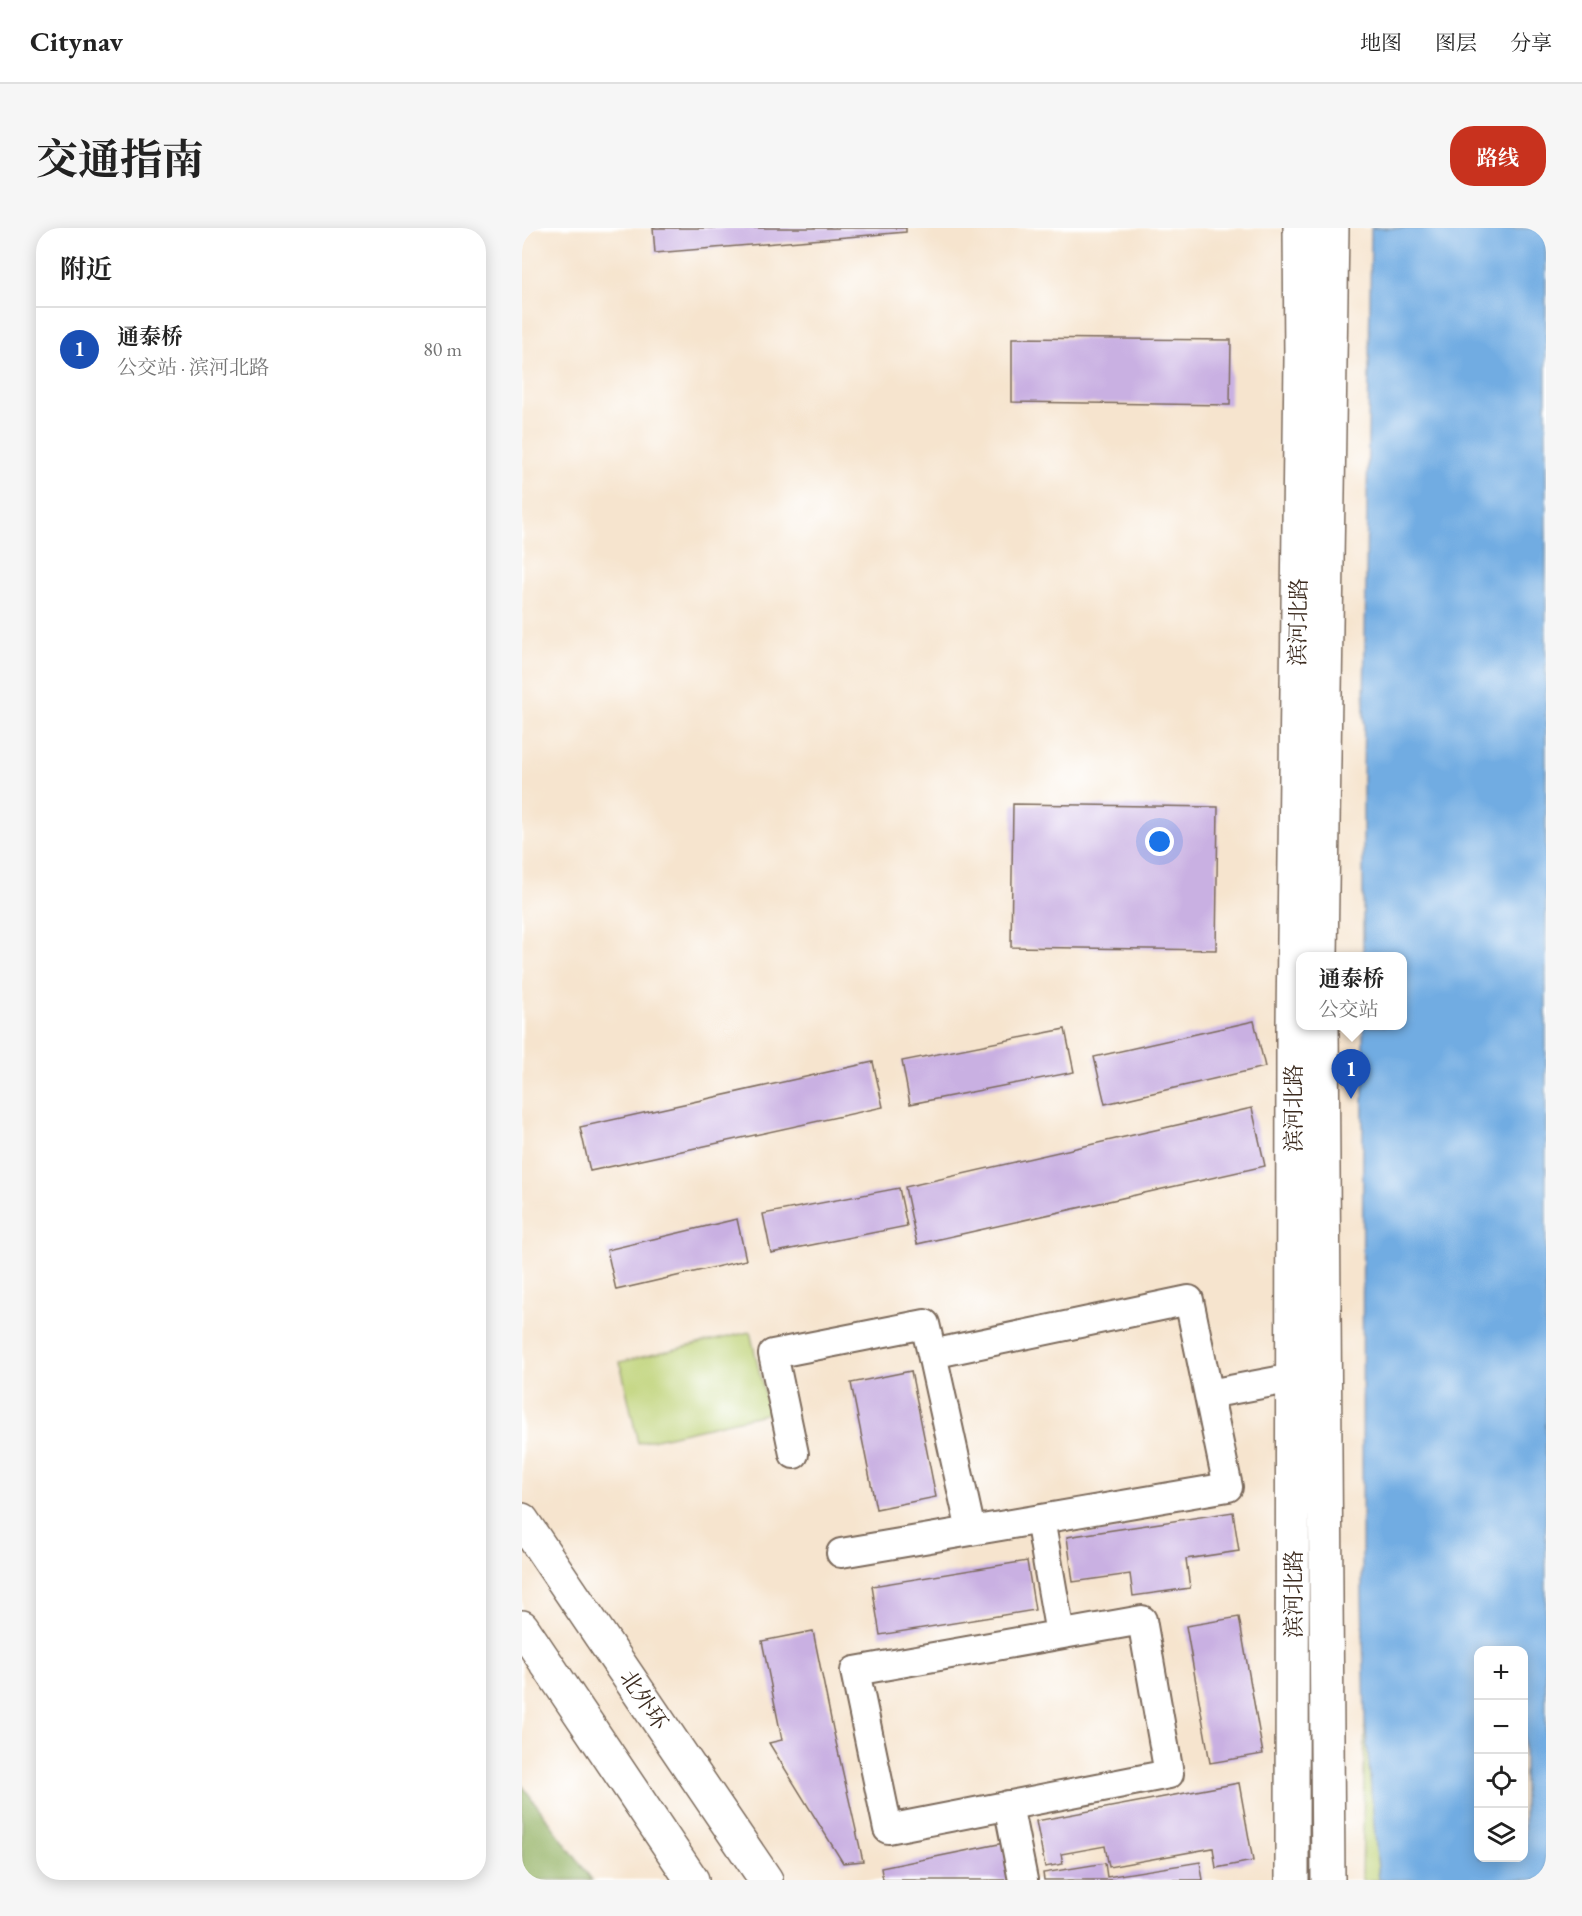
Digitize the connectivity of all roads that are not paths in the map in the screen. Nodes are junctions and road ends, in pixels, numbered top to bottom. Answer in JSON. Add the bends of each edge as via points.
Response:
{"nodes":[{"id":1,"x":1300,"y":228,"type":"edge"},
{"id":2,"x":1332,"y":228,"type":"edge"},
{"id":3,"x":1321,"y":952,"type":"edge"},
{"id":4,"x":1322,"y":1030,"type":"edge"},
{"id":5,"x":932,"y":1354,"type":"junction"},
{"id":6,"x":1308,"y":1378,"type":"junction"},
{"id":7,"x":1209,"y":1394,"type":"junction"},
{"id":8,"x":794,"y":1454,"type":"dead end"},
{"id":9,"x":522,"y":1520,"type":"edge"},
{"id":10,"x":1040,"y":1520,"type":"junction"},
{"id":11,"x":971,"y":1531,"type":"junction"},
{"id":12,"x":840,"y":1553,"type":"dead end"},
{"id":13,"x":522,"y":1627,"type":"edge"},
{"id":14,"x":1060,"y":1634,"type":"junction"},
{"id":15,"x":1008,"y":1805,"type":"junction"},
{"id":16,"x":686,"y":1871,"type":"edge"},
{"id":17,"x":766,"y":1880,"type":"edge"},
{"id":18,"x":1023,"y":1880,"type":"edge"},
{"id":19,"x":1292,"y":1880,"type":"edge"},
{"id":20,"x":1328,"y":1880,"type":"edge"}],
"edges":[{"from":1,"to":6,"type":"main road","name":"滨河北路","via":[[1293,1023]]},
{"from":2,"to":3,"type":"main road","name":"滨河北路"},
{"from":4,"to":6,"type":"main road","name":"滨河北路"},
{"from":5,"to":7,"type":"lane","via":[[1189,1300]]},
{"from":5,"to":8,"type":"lane","via":[[925,1324],[773,1354]]},
{"from":5,"to":11,"type":"lane"},
{"from":6,"to":7,"type":"lane"},
{"from":6,"to":19,"type":"main road","name":"滨河北路"},
{"from":6,"to":20,"type":"main road","name":"滨河北路"},
{"from":7,"to":10,"type":"lane","via":[[1228,1486]]},
{"from":9,"to":17,"type":"main road","name":"北外环"},
{"from":10,"to":11,"type":"lane"},
{"from":10,"to":14,"type":"lane"},
{"from":11,"to":12,"type":"lane"},
{"from":13,"to":16,"type":"main road"},
{"from":14,"to":15,"type":"lane","via":[[1142,1620],[1169,1774]]},
{"from":14,"to":15,"type":"lane","via":[[855,1671],[888,1829]]},
{"from":15,"to":18,"type":"lane"}]}
